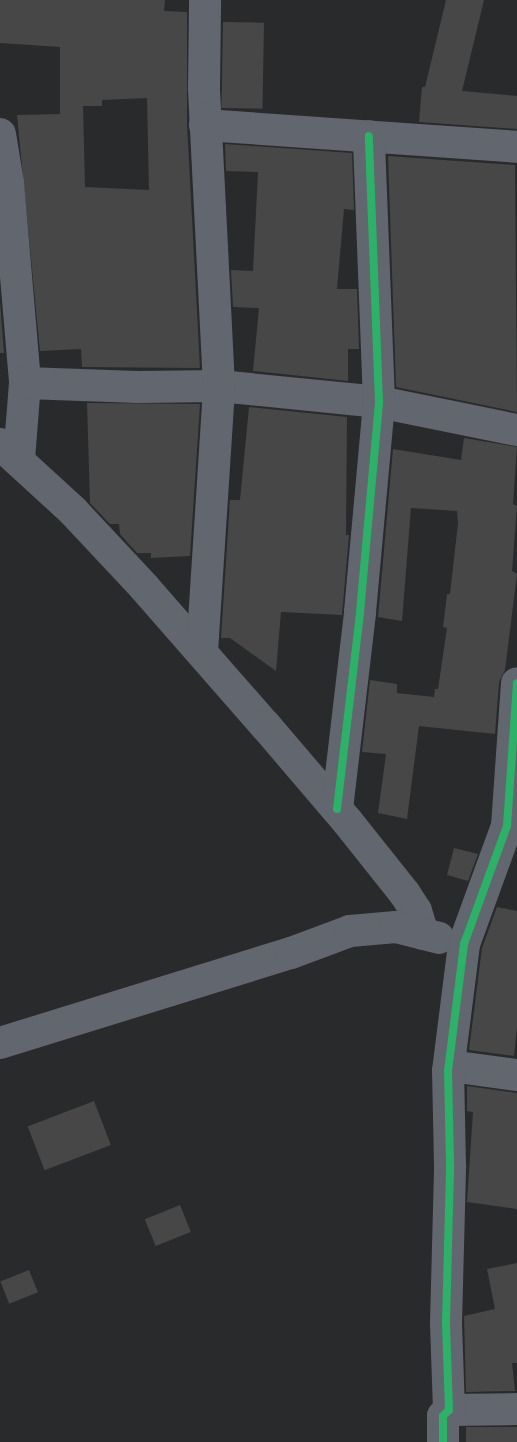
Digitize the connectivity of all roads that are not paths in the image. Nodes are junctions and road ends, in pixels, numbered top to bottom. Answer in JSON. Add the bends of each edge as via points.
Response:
{"nodes":[{"id":1,"x":205,"y":0,"type":"edge"},
{"id":2,"x":206,"y":125,"type":"junction"},
{"id":3,"x":0,"y":134,"type":"edge"},
{"id":4,"x":369,"y":136,"type":"junction"},
{"id":5,"x":517,"y":147,"type":"edge"},
{"id":6,"x":25,"y":383,"type":"junction"},
{"id":7,"x":219,"y":386,"type":"junction"},
{"id":8,"x":379,"y":402,"type":"junction"},
{"id":9,"x":517,"y":430,"type":"edge"},
{"id":10,"x":9,"y":452,"type":"edge"},
{"id":11,"x":202,"y":652,"type":"junction"},
{"id":12,"x":517,"y":683,"type":"edge"},
{"id":13,"x":514,"y":735,"type":"edge"},
{"id":14,"x":337,"y":809,"type":"junction"},
{"id":15,"x":423,"y":934,"type":"junction"},
{"id":16,"x":464,"y":944,"type":"junction"},
{"id":17,"x":0,"y":1043,"type":"edge"},
{"id":18,"x":450,"y":1066,"type":"junction"},
{"id":19,"x":517,"y":1075,"type":"edge"},
{"id":20,"x":517,"y":1409,"type":"edge"},
{"id":21,"x":449,"y":1410,"type":"junction"},
{"id":22,"x":443,"y":1442,"type":"edge"}],
"edges":[{"from":1,"to":2,"type":"street"},
{"from":2,"to":4,"type":"street"},
{"from":2,"to":7,"type":"street"},
{"from":3,"to":6,"type":"street","via":[[8,183]]},
{"from":4,"to":5,"type":"street"},
{"from":4,"to":8,"type":"street"},
{"from":6,"to":7,"type":"street"},
{"from":6,"to":10,"type":"street"},
{"from":7,"to":8,"type":"street"},
{"from":7,"to":11,"type":"street"},
{"from":8,"to":9,"type":"street"},
{"from":8,"to":14,"type":"street"},
{"from":10,"to":11,"type":"street","via":[[73,511]]},
{"from":11,"to":14,"type":"street"},
{"from":12,"to":13,"type":"street"},
{"from":13,"to":16,"type":"street","via":[[507,826]]},
{"from":14,"to":15,"type":"street","via":[[405,894],[416,911]]},
{"from":15,"to":16,"type":"street"},
{"from":15,"to":17,"type":"street","via":[[396,927],[350,931]]},
{"from":16,"to":18,"type":"street"},
{"from":18,"to":19,"type":"street"},
{"from":18,"to":21,"type":"street","via":[[446,1323]]},
{"from":20,"to":21,"type":"street"},
{"from":21,"to":22,"type":"street","via":[[443,1416]]}]}
